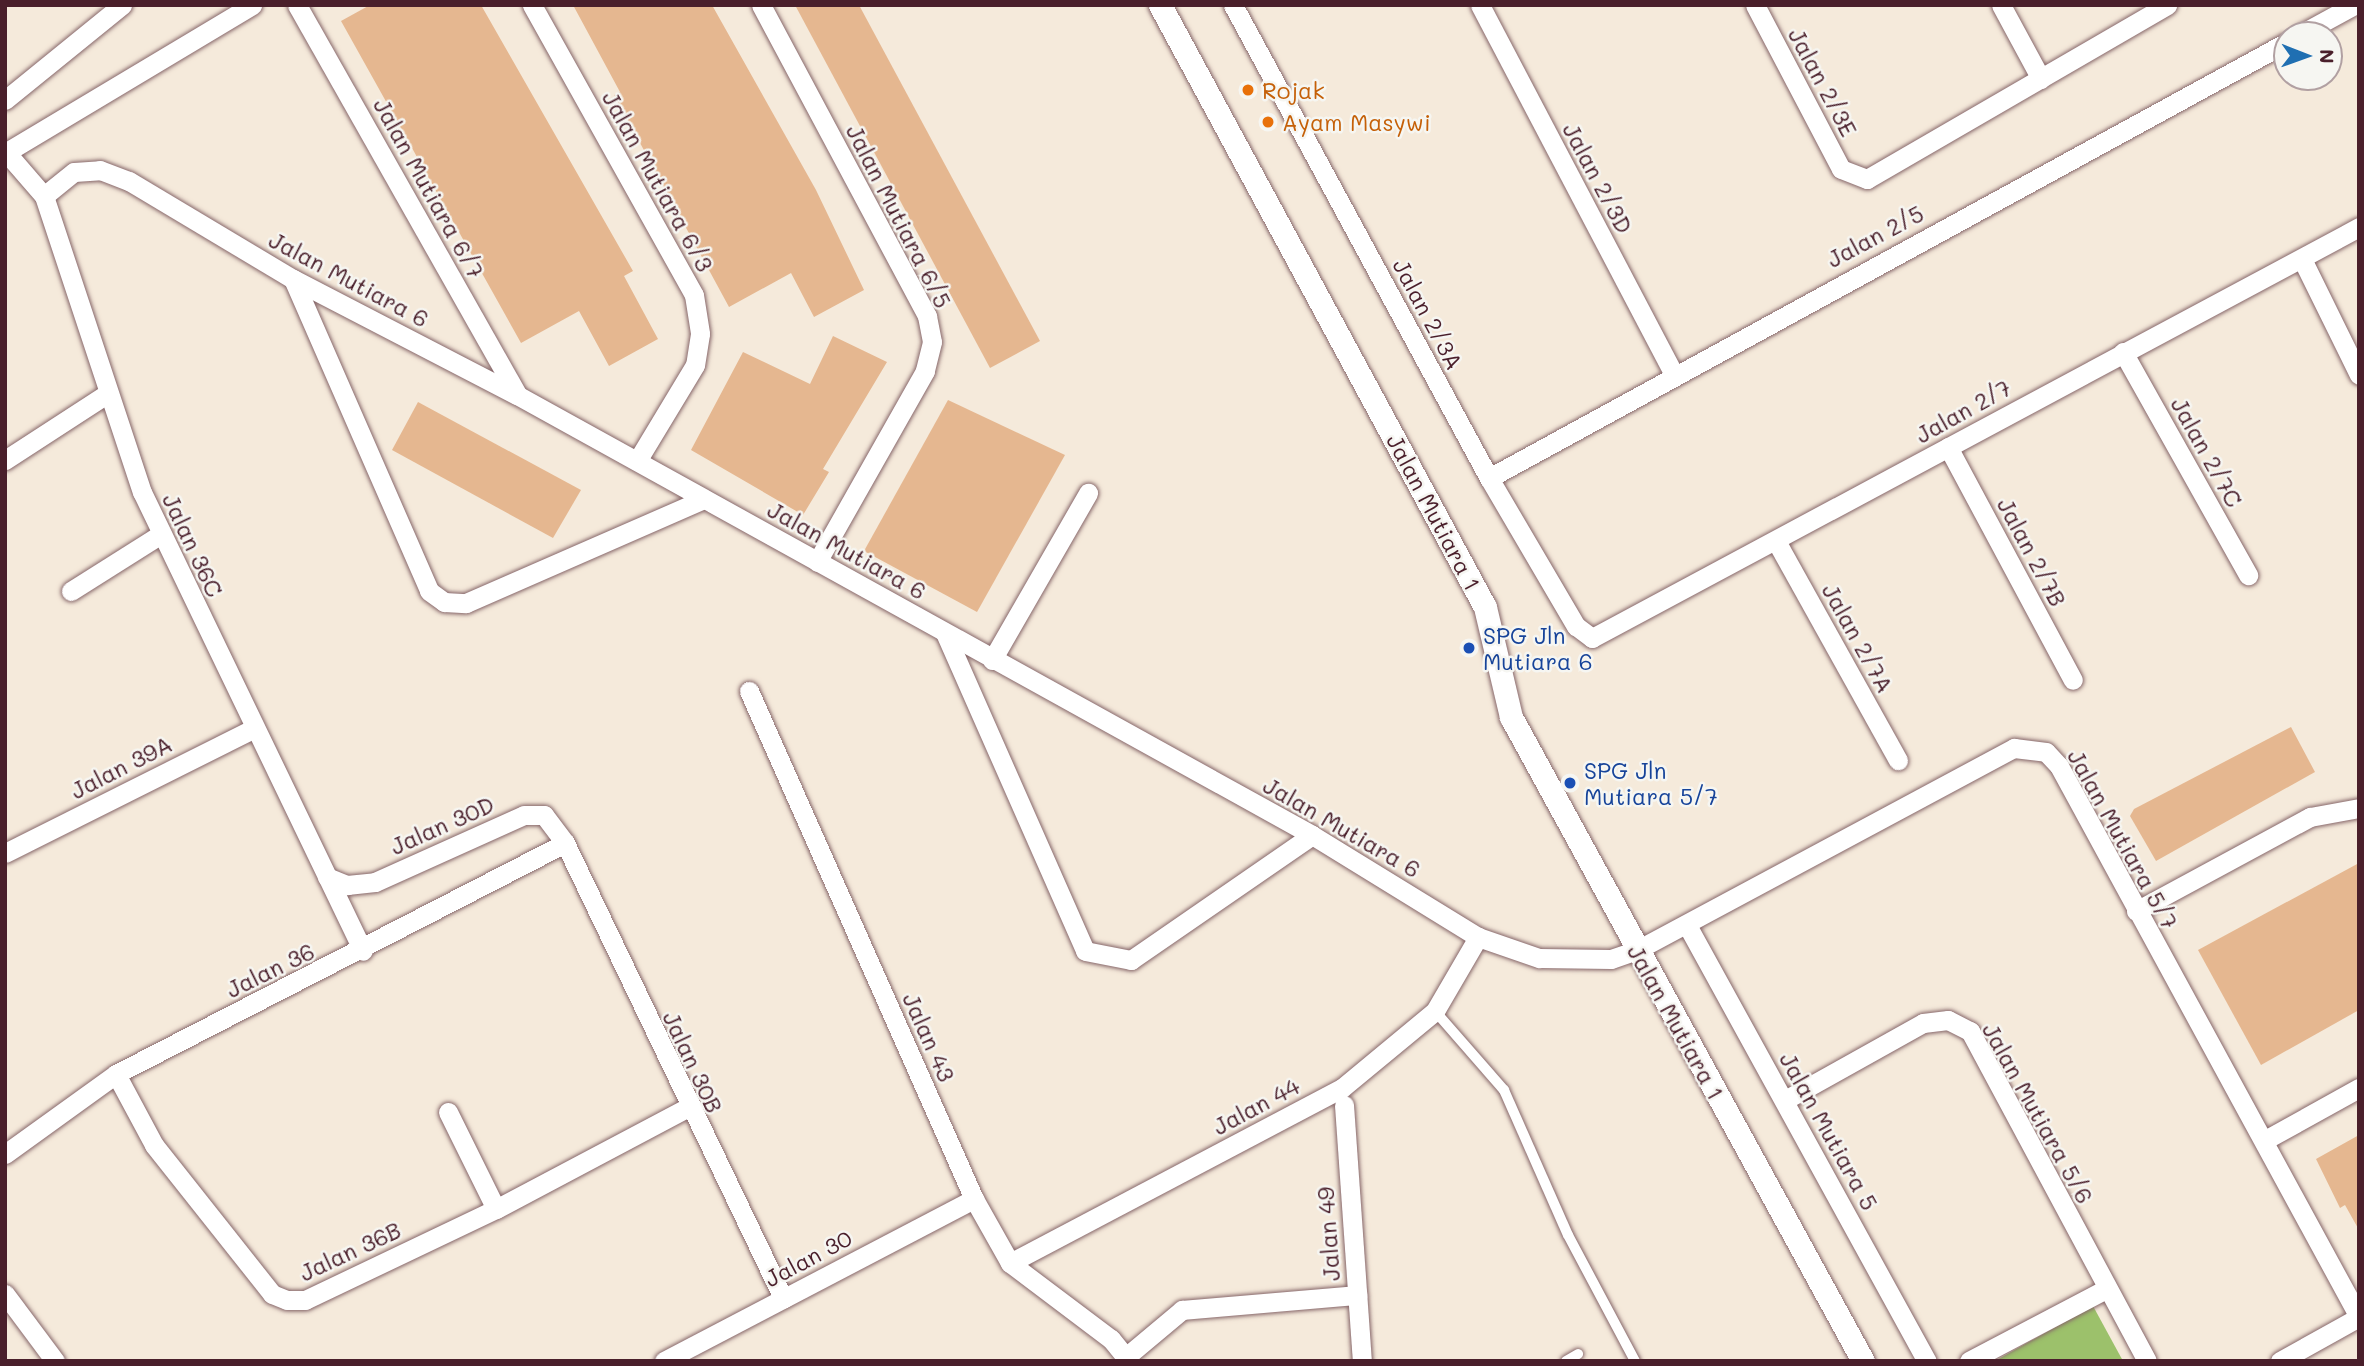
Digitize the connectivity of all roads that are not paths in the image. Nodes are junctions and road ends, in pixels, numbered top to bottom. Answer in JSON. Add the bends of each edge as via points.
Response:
{"nodes":[{"id":1,"x":121,"y":5,"type":"edge"},
{"id":2,"x":252,"y":5,"type":"edge"},
{"id":3,"x":297,"y":5,"type":"edge"},
{"id":4,"x":532,"y":5,"type":"edge"},
{"id":5,"x":761,"y":5,"type":"edge"},
{"id":6,"x":1160,"y":5,"type":"edge"},
{"id":7,"x":1233,"y":5,"type":"edge"},
{"id":8,"x":1480,"y":5,"type":"edge"},
{"id":9,"x":1755,"y":5,"type":"edge"},
{"id":10,"x":2001,"y":5,"type":"edge"},
{"id":11,"x":2168,"y":5,"type":"edge"},
{"id":12,"x":2354,"y":5,"type":"edge"},
{"id":13,"x":2325,"y":21,"type":"edge"},
{"id":14,"x":2273,"y":50,"type":"edge"},
{"id":15,"x":2041,"y":79,"type":"junction"},
{"id":16,"x":5,"y":100,"type":"edge"},
{"id":17,"x":5,"y":152,"type":"edge"},
{"id":18,"x":44,"y":196,"type":"junction"},
{"id":19,"x":2359,"y":227,"type":"edge"},
{"id":20,"x":2302,"y":258,"type":"junction"},
{"id":21,"x":293,"y":279,"type":"junction"},
{"id":22,"x":2123,"y":352,"type":"junction"},
{"id":23,"x":1673,"y":373,"type":"junction"},
{"id":24,"x":2359,"y":375,"type":"edge"},
{"id":25,"x":108,"y":393,"type":"junction"},
{"id":26,"x":517,"y":395,"type":"junction"},
{"id":27,"x":1948,"y":447,"type":"junction"},
{"id":28,"x":5,"y":460,"type":"edge"},
{"id":29,"x":637,"y":461,"type":"junction"},
{"id":30,"x":1489,"y":478,"type":"junction"},
{"id":31,"x":1088,"y":493,"type":"dead end"},
{"id":32,"x":704,"y":499,"type":"junction"},
{"id":33,"x":161,"y":534,"type":"junction"},
{"id":34,"x":1776,"y":541,"type":"junction"},
{"id":35,"x":817,"y":562,"type":"junction"},
{"id":36,"x":2248,"y":575,"type":"dead end"},
{"id":37,"x":71,"y":591,"type":"dead end"},
{"id":38,"x":946,"y":633,"type":"junction"},
{"id":39,"x":1592,"y":638,"type":"joint"},
{"id":40,"x":992,"y":660,"type":"junction"},
{"id":41,"x":2073,"y":680,"type":"dead end"},
{"id":42,"x":749,"y":691,"type":"dead end"},
{"id":43,"x":253,"y":729,"type":"junction"},
{"id":44,"x":1898,"y":760,"type":"dead end"},
{"id":45,"x":2350,"y":807,"type":"edge"},
{"id":46,"x":1312,"y":835,"type":"junction"},
{"id":47,"x":565,"y":843,"type":"junction"},
{"id":48,"x":7,"y":848,"type":"edge"},
{"id":49,"x":327,"y":877,"type":"junction"},
{"id":50,"x":2136,"y":911,"type":"junction"},
{"id":51,"x":1688,"y":925,"type":"junction"},
{"id":52,"x":1478,"y":937,"type":"junction"},
{"id":53,"x":1636,"y":950,"type":"junction"},
{"id":54,"x":363,"y":951,"type":"junction"},
{"id":55,"x":1435,"y":1011,"type":"junction"},
{"id":56,"x":116,"y":1074,"type":"junction"},
{"id":57,"x":2359,"y":1088,"type":"edge"},
{"id":58,"x":1785,"y":1100,"type":"junction"},
{"id":59,"x":1344,"y":1105,"type":"dead end"},
{"id":60,"x":687,"y":1108,"type":"junction"},
{"id":61,"x":448,"y":1112,"type":"dead end"},
{"id":62,"x":2265,"y":1140,"type":"junction"},
{"id":63,"x":5,"y":1154,"type":"edge"},
{"id":64,"x":974,"y":1199,"type":"junction"},
{"id":65,"x":496,"y":1209,"type":"junction"},
{"id":66,"x":1010,"y":1263,"type":"junction"},
{"id":67,"x":2105,"y":1289,"type":"junction"},
{"id":68,"x":5,"y":1294,"type":"edge"},
{"id":69,"x":1357,"y":1295,"type":"junction"},
{"id":70,"x":783,"y":1298,"type":"junction"},
{"id":71,"x":2359,"y":1317,"type":"edge"},
{"id":72,"x":1578,"y":1354,"type":"dead end"},
{"id":73,"x":1128,"y":1358,"type":"edge"},
{"id":74,"x":55,"y":1361,"type":"edge"},
{"id":75,"x":664,"y":1361,"type":"edge"},
{"id":76,"x":1362,"y":1361,"type":"edge"},
{"id":77,"x":1566,"y":1361,"type":"edge"},
{"id":78,"x":1635,"y":1361,"type":"edge"},
{"id":79,"x":1863,"y":1361,"type":"edge"},
{"id":80,"x":1927,"y":1361,"type":"edge"},
{"id":81,"x":1969,"y":1361,"type":"edge"},
{"id":82,"x":2147,"y":1361,"type":"edge"},
{"id":83,"x":2280,"y":1361,"type":"edge"}],
"edges":[{"from":1,"to":16,"type":"street"},
{"from":2,"to":17,"type":"street","name":"Jalan 36C"},
{"from":3,"to":26,"type":"street","name":"Jalan Mutiara 6/7"},
{"from":4,"to":29,"type":"street","name":"Jalan Mutiara 6/3","via":[[694,295],[700,334],[695,365]]},
{"from":5,"to":35,"type":"street","name":"Jalan Mutiara 6/5","via":[[927,316],[932,342],[925,371]]},
{"from":6,"to":53,"type":"street","name":"Jalan Mutiara 1","via":[[1485,607],[1511,716]]},
{"from":7,"to":30,"type":"street","name":"Jalan 2/3A"},
{"from":8,"to":23,"type":"street","name":"Jalan 2/3D"},
{"from":9,"to":15,"type":"street","name":"Jalan 2/3E","via":[[1852,178],[1867,179]]},
{"from":10,"to":15,"type":"street"},
{"from":11,"to":15,"type":"street"},
{"from":12,"to":13,"type":"street"},
{"from":14,"to":23,"type":"street","name":"Jalan 2/5"},
{"from":17,"to":18,"type":"street","name":"Jalan 36C"},
{"from":18,"to":21,"type":"street","name":"Jalan Mutiara 6","via":[[58,179],[100,170]]},
{"from":18,"to":25,"type":"street","name":"Jalan 36C"},
{"from":19,"to":20,"type":"street","name":"Jalan 2/7"},
{"from":20,"to":22,"type":"street","name":"Jalan 2/7"},
{"from":20,"to":24,"type":"street"},
{"from":21,"to":26,"type":"street","name":"Jalan Mutiara 6"},
{"from":21,"to":32,"type":"street","via":[[429,591],[444,602],[466,603]]},
{"from":22,"to":27,"type":"street","name":"Jalan 2/7"},
{"from":22,"to":36,"type":"street","name":"Jalan 2/7C"},
{"from":23,"to":30,"type":"street","name":"Jalan 2/5"},
{"from":25,"to":28,"type":"street"},
{"from":25,"to":33,"type":"street","name":"Jalan 36C"},
{"from":26,"to":29,"type":"street","name":"Jalan Mutiara 6"},
{"from":27,"to":34,"type":"street","name":"Jalan 2/7"},
{"from":27,"to":41,"type":"street","name":"Jalan 2/7B"},
{"from":29,"to":32,"type":"street","name":"Jalan Mutiara 6"},
{"from":30,"to":39,"type":"street","name":"Jalan 2/3A","via":[[1576,626]]},
{"from":31,"to":40,"type":"street"},
{"from":32,"to":35,"type":"street","name":"Jalan Mutiara 6"},
{"from":33,"to":37,"type":"street"},
{"from":33,"to":43,"type":"street","name":"Jalan 36C"},
{"from":34,"to":39,"type":"street","name":"Jalan 2/7"},
{"from":34,"to":44,"type":"street","name":"Jalan 2/7A"},
{"from":35,"to":38,"type":"street","name":"Jalan Mutiara 6"},
{"from":38,"to":40,"type":"street","name":"Jalan Mutiara 6"},
{"from":38,"to":46,"type":"street","via":[[1085,951],[1131,960]]},
{"from":40,"to":46,"type":"street","name":"Jalan Mutiara 6"},
{"from":42,"to":64,"type":"street","name":"Jalan 43"},
{"from":43,"to":48,"type":"street","name":"Jalan 39A"},
{"from":43,"to":49,"type":"street","name":"Jalan 36C"},
{"from":45,"to":50,"type":"street","via":[[2310,817]]},
{"from":46,"to":52,"type":"street","name":"Jalan Mutiara 6"},
{"from":47,"to":49,"type":"street","name":"Jalan 30D","via":[[544,815],[524,815],[376,882],[347,885]]},
{"from":47,"to":54,"type":"street","name":"Jalan 36"},
{"from":47,"to":60,"type":"street","name":"Jalan 30B"},
{"from":49,"to":54,"type":"street","name":"Jalan 36C"},
{"from":50,"to":51,"type":"street","name":"Jalan Mutiara 5/7","via":[[2059,766],[2046,752],[2020,747]]},
{"from":50,"to":62,"type":"street","name":"Jalan Mutiara 5/7"},
{"from":51,"to":53,"type":"street","name":"Jalan Mutiara 5/7"},
{"from":51,"to":58,"type":"street","name":"Jalan Mutiara 5"},
{"from":52,"to":53,"type":"street","name":"Jalan Mutiara 6","via":[[1563,961],[1611,959]]},
{"from":52,"to":55,"type":"street","name":"Jalan 44"},
{"from":53,"to":79,"type":"street","name":"Jalan Mutiara 1"},
{"from":54,"to":56,"type":"street","name":"Jalan 36"},
{"from":55,"to":66,"type":"street","name":"Jalan 44","via":[[1342,1088]]},
{"from":55,"to":78,"type":"lane","via":[[1503,1090],[1568,1235]]},
{"from":56,"to":63,"type":"street","name":"Jalan 36"},
{"from":56,"to":65,"type":"street","name":"Jalan 36B","via":[[154,1145],[272,1294],[287,1300],[305,1300]]},
{"from":57,"to":62,"type":"street"},
{"from":58,"to":67,"type":"street","name":"Jalan Mutiara 5/6","via":[[1923,1023],[1948,1020],[1970,1031]]},
{"from":58,"to":80,"type":"street","name":"Jalan Mutiara 5"},
{"from":59,"to":69,"type":"street","name":"Jalan 49"},
{"from":60,"to":65,"type":"street","name":"Jalan 36B"},
{"from":60,"to":70,"type":"street","name":"Jalan 30B"},
{"from":61,"to":65,"type":"street"},
{"from":62,"to":71,"type":"street","name":"Jalan Mutiara 5/7"},
{"from":64,"to":66,"type":"street","name":"Jalan 43"},
{"from":64,"to":70,"type":"street","name":"Jalan 30"},
{"from":66,"to":73,"type":"street","name":"Jalan 43"},
{"from":67,"to":81,"type":"street"},
{"from":67,"to":82,"type":"street","name":"Jalan Mutiara 5/6"},
{"from":68,"to":74,"type":"street"},
{"from":69,"to":73,"type":"street","name":"Jalan 43","via":[[1182,1310]]},
{"from":69,"to":76,"type":"street","name":"Jalan 49"},
{"from":70,"to":75,"type":"street","name":"Jalan 30"},
{"from":71,"to":83,"type":"street"},
{"from":72,"to":77,"type":"lane"}]}
